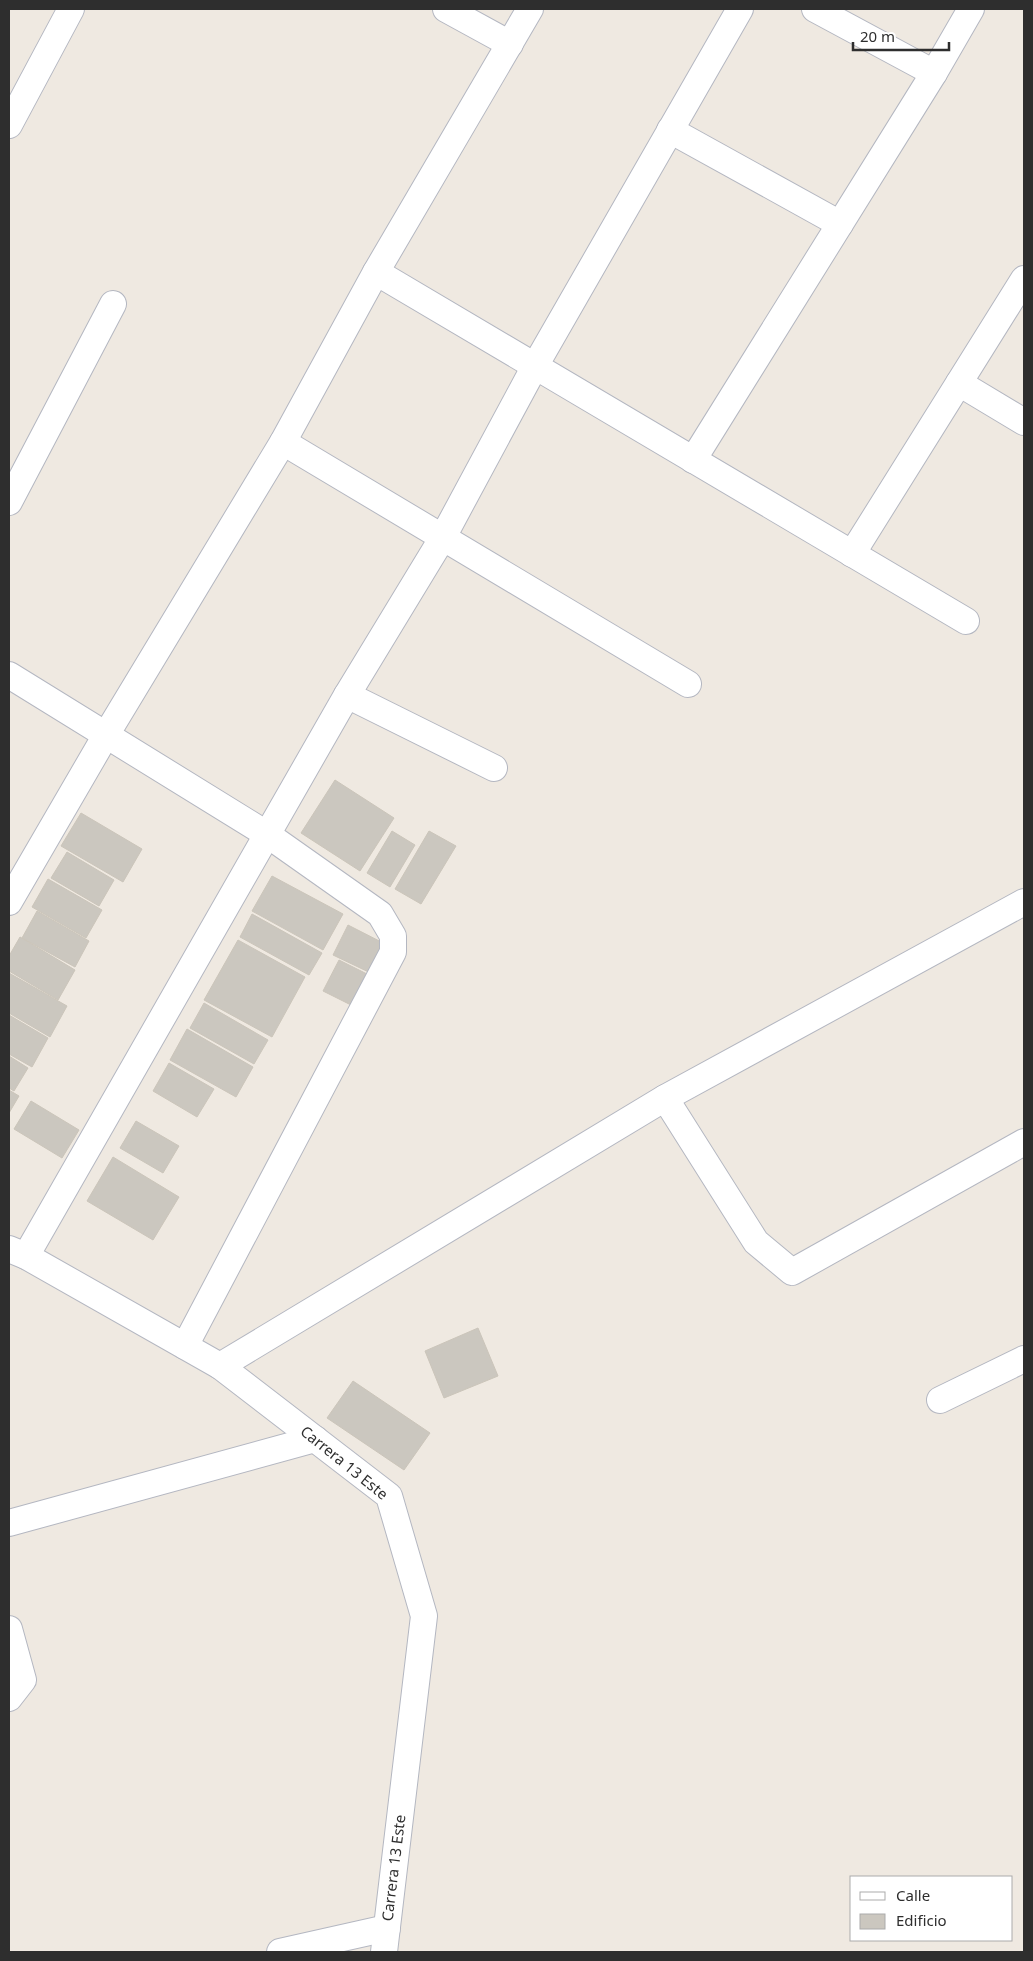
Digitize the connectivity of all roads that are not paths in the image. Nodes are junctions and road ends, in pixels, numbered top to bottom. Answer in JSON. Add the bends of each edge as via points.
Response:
{"nodes":[{"id":1,"x":71,"y":9,"type":"edge"},
{"id":2,"x":446,"y":9,"type":"edge"},
{"id":3,"x":530,"y":9,"type":"edge"},
{"id":4,"x":740,"y":9,"type":"edge"},
{"id":5,"x":815,"y":9,"type":"edge"},
{"id":6,"x":971,"y":9,"type":"edge"},
{"id":7,"x":510,"y":44,"type":"junction"},
{"id":8,"x":934,"y":73,"type":"junction"},
{"id":9,"x":9,"y":125,"type":"edge"},
{"id":10,"x":670,"y":130,"type":"junction"},
{"id":11,"x":840,"y":224,"type":"junction"},
{"id":12,"x":376,"y":272,"type":"junction"},
{"id":13,"x":1024,"y":279,"type":"edge"},
{"id":14,"x":112,"y":304,"type":"dead end"},
{"id":15,"x":535,"y":366,"type":"junction"},
{"id":16,"x":959,"y":383,"type":"junction"},
{"id":17,"x":1024,"y":422,"type":"edge"},
{"id":18,"x":283,"y":442,"type":"junction"},
{"id":19,"x":693,"y":460,"type":"junction"},
{"id":20,"x":9,"y":502,"type":"edge"},
{"id":21,"x":443,"y":538,"type":"junction"},
{"id":22,"x":852,"y":554,"type":"junction"},
{"id":23,"x":966,"y":621,"type":"dead end"},
{"id":24,"x":9,"y":674,"type":"edge"},
{"id":25,"x":688,"y":684,"type":"dead end"},
{"id":26,"x":347,"y":695,"type":"junction"},
{"id":27,"x":106,"y":735,"type":"junction"},
{"id":28,"x":494,"y":768,"type":"dead end"},
{"id":29,"x":268,"y":835,"type":"junction"},
{"id":30,"x":9,"y":902,"type":"edge"},
{"id":31,"x":1024,"y":902,"type":"edge"},
{"id":32,"x":665,"y":1098,"type":"junction"},
{"id":33,"x":1024,"y":1142,"type":"edge"},
{"id":34,"x":17,"y":1252,"type":"edge"},
{"id":35,"x":185,"y":1346,"type":"junction"},
{"id":36,"x":1024,"y":1359,"type":"edge"},
{"id":37,"x":220,"y":1366,"type":"junction"},
{"id":38,"x":940,"y":1400,"type":"dead end"},
{"id":39,"x":315,"y":1439,"type":"junction"},
{"id":40,"x":9,"y":1523,"type":"edge"},
{"id":41,"x":9,"y":1629,"type":"edge"},
{"id":42,"x":9,"y":1698,"type":"edge"},
{"id":43,"x":386,"y":1940,"type":"edge"},
{"id":44,"x":280,"y":1952,"type":"edge"}],
"edges":[{"from":1,"to":9,"type":"street"},
{"from":2,"to":7,"type":"street"},
{"from":3,"to":7,"type":"street"},
{"from":4,"to":10,"type":"street"},
{"from":5,"to":8,"type":"street"},
{"from":6,"to":8,"type":"street"},
{"from":7,"to":12,"type":"street"},
{"from":8,"to":11,"type":"street"},
{"from":10,"to":11,"type":"street"},
{"from":10,"to":15,"type":"street"},
{"from":11,"to":19,"type":"street"},
{"from":12,"to":15,"type":"street"},
{"from":12,"to":18,"type":"street"},
{"from":13,"to":16,"type":"street"},
{"from":14,"to":20,"type":"street"},
{"from":15,"to":19,"type":"street"},
{"from":15,"to":21,"type":"street"},
{"from":16,"to":17,"type":"street"},
{"from":16,"to":22,"type":"street"},
{"from":18,"to":21,"type":"street"},
{"from":18,"to":27,"type":"street"},
{"from":19,"to":22,"type":"street"},
{"from":21,"to":25,"type":"street"},
{"from":21,"to":26,"type":"street"},
{"from":22,"to":23,"type":"street"},
{"from":24,"to":27,"type":"street"},
{"from":26,"to":28,"type":"street"},
{"from":26,"to":29,"type":"street"},
{"from":27,"to":29,"type":"street"},
{"from":27,"to":30,"type":"street"},
{"from":29,"to":34,"type":"street"},
{"from":29,"to":35,"type":"street","via":[[380,914],[393,936],[393,952]]},
{"from":31,"to":32,"type":"street"},
{"from":32,"to":33,"type":"street","via":[[756,1242],[792,1272]]},
{"from":32,"to":37,"type":"street"},
{"from":34,"to":35,"type":"street","name":"Carrera 13 Este"},
{"from":35,"to":37,"type":"street","name":"Carrera 13 Este"},
{"from":36,"to":38,"type":"street"},
{"from":37,"to":39,"type":"street","name":"Carrera 13 Este"},
{"from":39,"to":40,"type":"street"},
{"from":39,"to":43,"type":"street","name":"Carrera 13 Este","via":[[389,1496],[424,1616]]},
{"from":41,"to":42,"type":"street","via":[[23,1680]]},
{"from":43,"to":44,"type":"street"}]}
